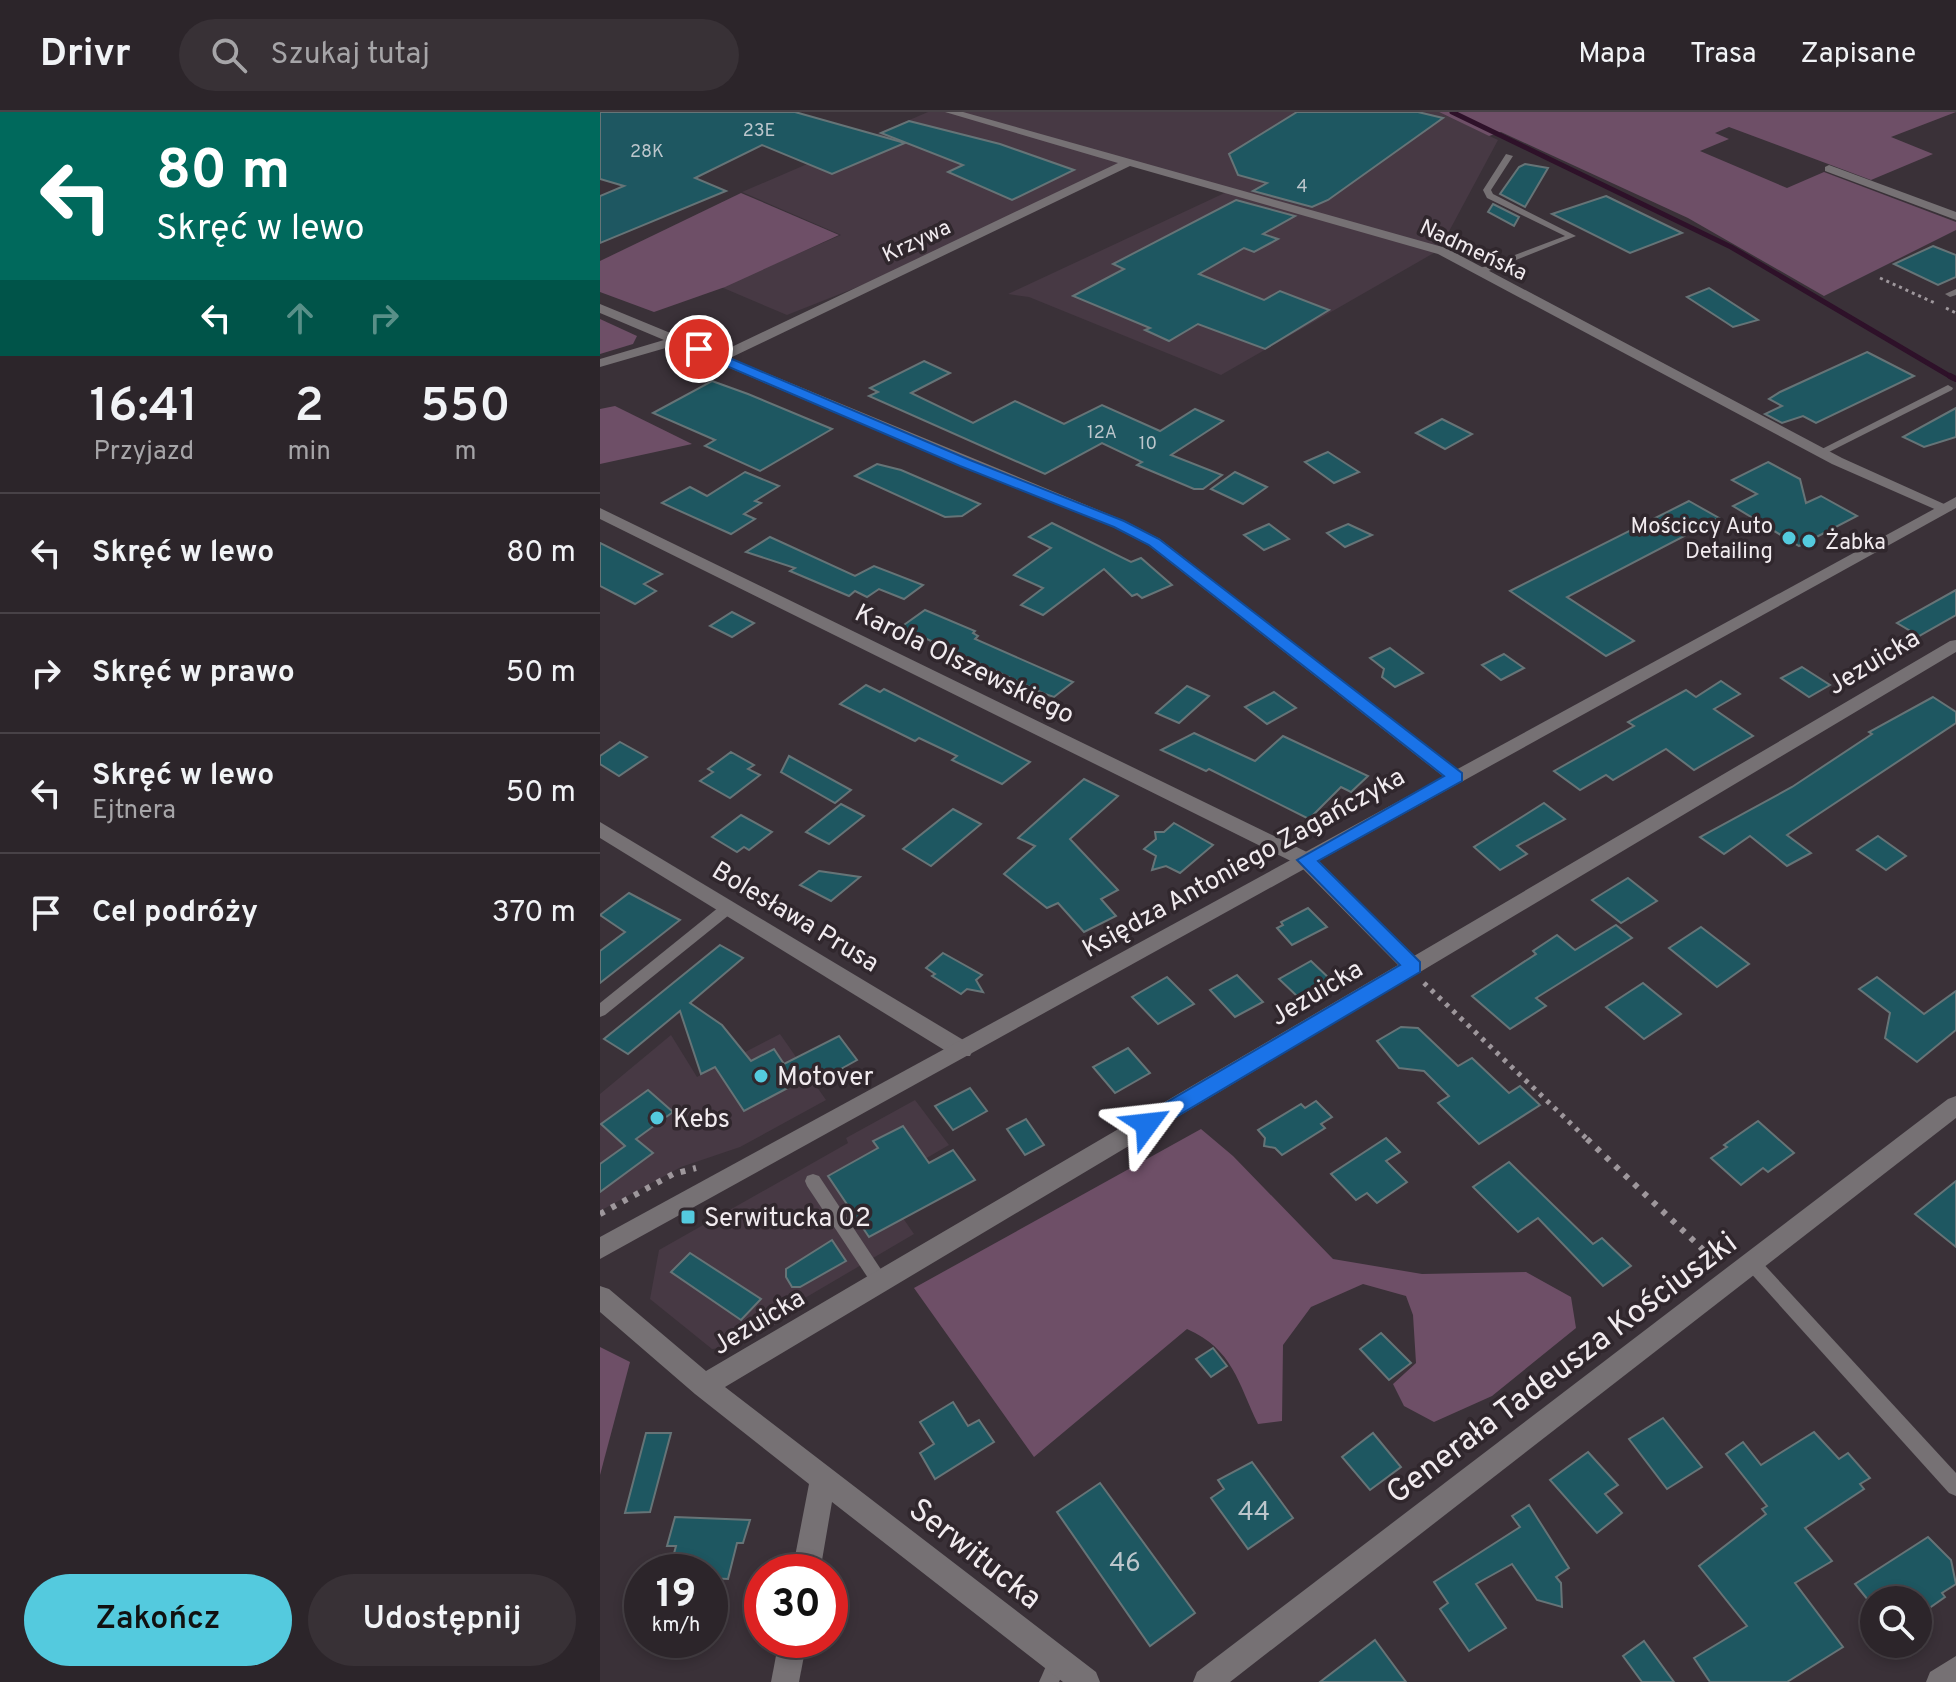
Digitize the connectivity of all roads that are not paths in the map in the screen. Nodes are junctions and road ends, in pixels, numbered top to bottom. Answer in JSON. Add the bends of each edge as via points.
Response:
{"nodes":[{"id":1,"x":951,"y":112,"type":"edge"},
{"id":2,"x":1509,"y":156,"type":"dead end"},
{"id":3,"x":1130,"y":162,"type":"junction"},
{"id":4,"x":1829,"y":169,"type":"dead end"},
{"id":5,"x":1956,"y":216,"type":"edge"},
{"id":6,"x":1481,"y":271,"type":"junction"},
{"id":7,"x":600,"y":308,"type":"edge"},
{"id":8,"x":678,"y":340,"type":"junction"},
{"id":9,"x":720,"y":358,"type":"junction"},
{"id":10,"x":600,"y":363,"type":"edge"},
{"id":11,"x":1948,"y":388,"type":"dead end"},
{"id":12,"x":1821,"y":452,"type":"junction"},
{"id":13,"x":1951,"y":505,"type":"edge"},
{"id":14,"x":600,"y":513,"type":"edge"},
{"id":15,"x":1956,"y":645,"type":"edge"},
{"id":16,"x":1456,"y":777,"type":"junction"},
{"id":17,"x":600,"y":829,"type":"edge"},
{"id":18,"x":1306,"y":860,"type":"junction"},
{"id":19,"x":729,"y":907,"type":"junction"},
{"id":20,"x":1417,"y":973,"type":"junction"},
{"id":21,"x":600,"y":1011,"type":"edge"},
{"id":22,"x":962,"y":1050,"type":"junction"},
{"id":23,"x":1956,"y":1105,"type":"edge"},
{"id":24,"x":813,"y":1181,"type":"dead end"},
{"id":25,"x":600,"y":1249,"type":"edge"},
{"id":26,"x":1753,"y":1264,"type":"junction"},
{"id":27,"x":880,"y":1282,"type":"junction"},
{"id":28,"x":600,"y":1297,"type":"edge"},
{"id":29,"x":704,"y":1386,"type":"junction"},
{"id":30,"x":823,"y":1480,"type":"junction"},
{"id":31,"x":1956,"y":1487,"type":"edge"},
{"id":32,"x":809,"y":1554,"type":"edge"},
{"id":33,"x":790,"y":1658,"type":"edge"},
{"id":34,"x":1956,"y":1670,"type":"edge"},
{"id":35,"x":1053,"y":1672,"type":"edge"},
{"id":36,"x":785,"y":1682,"type":"edge"},
{"id":37,"x":1086,"y":1682,"type":"edge"},
{"id":38,"x":1207,"y":1682,"type":"edge"},
{"id":39,"x":1940,"y":1682,"type":"edge"}],
"edges":[{"from":1,"to":3,"type":"street","name":"Nadmeńska"},
{"from":2,"to":6,"type":"lane","via":[[1487,190],[1490,196],[1572,236]]},
{"from":3,"to":6,"type":"street","name":"Nadmeńska","via":[[1402,237]]},
{"from":3,"to":9,"type":"street","name":"Krzywa"},
{"from":4,"to":5,"type":"street"},
{"from":6,"to":12,"type":"street","name":"Nadmeńska"},
{"from":7,"to":8,"type":"street"},
{"from":8,"to":9,"type":"street"},
{"from":8,"to":10,"type":"street"},
{"from":9,"to":16,"type":"street","via":[[1154,542]]},
{"from":11,"to":12,"type":"lane"},
{"from":12,"to":13,"type":"street","name":"Nadmeńska"},
{"from":13,"to":16,"type":"street","name":"Księdza Antoniego Zagańczyka"},
{"from":14,"to":18,"type":"street","name":"Karola Olszewskiego"},
{"from":15,"to":20,"type":"street","name":"Jezuicka"},
{"from":16,"to":18,"type":"street","name":"Księdza Antoniego Zagańczyka"},
{"from":17,"to":19,"type":"street","name":"Bolesława Prusa"},
{"from":18,"to":20,"type":"street","name":"Karola Olszewskiego"},
{"from":18,"to":22,"type":"street","name":"Księdza Antoniego Zagańczyka"},
{"from":19,"to":21,"type":"lane"},
{"from":19,"to":22,"type":"street","name":"Bolesława Prusa"},
{"from":20,"to":27,"type":"street","name":"Jezuicka"},
{"from":22,"to":25,"type":"street","name":"Księdza Antoniego Zagańczyka"},
{"from":23,"to":26,"type":"street","name":"Generała Tadeusza Kościuszki"},
{"from":24,"to":27,"type":"lane"},
{"from":26,"to":31,"type":"lane"},
{"from":26,"to":38,"type":"street","name":"Generała Tadeusza Kościuszki"},
{"from":27,"to":29,"type":"street","name":"Jezuicka"},
{"from":28,"to":29,"type":"street","name":"Serwitucka"},
{"from":29,"to":30,"type":"street","name":"Serwitucka"},
{"from":30,"to":32,"type":"street"},
{"from":30,"to":35,"type":"street","name":"Serwitucka"},
{"from":33,"to":36,"type":"street"},
{"from":34,"to":39,"type":"street"},
{"from":35,"to":37,"type":"street","name":"Serwitucka"}]}
